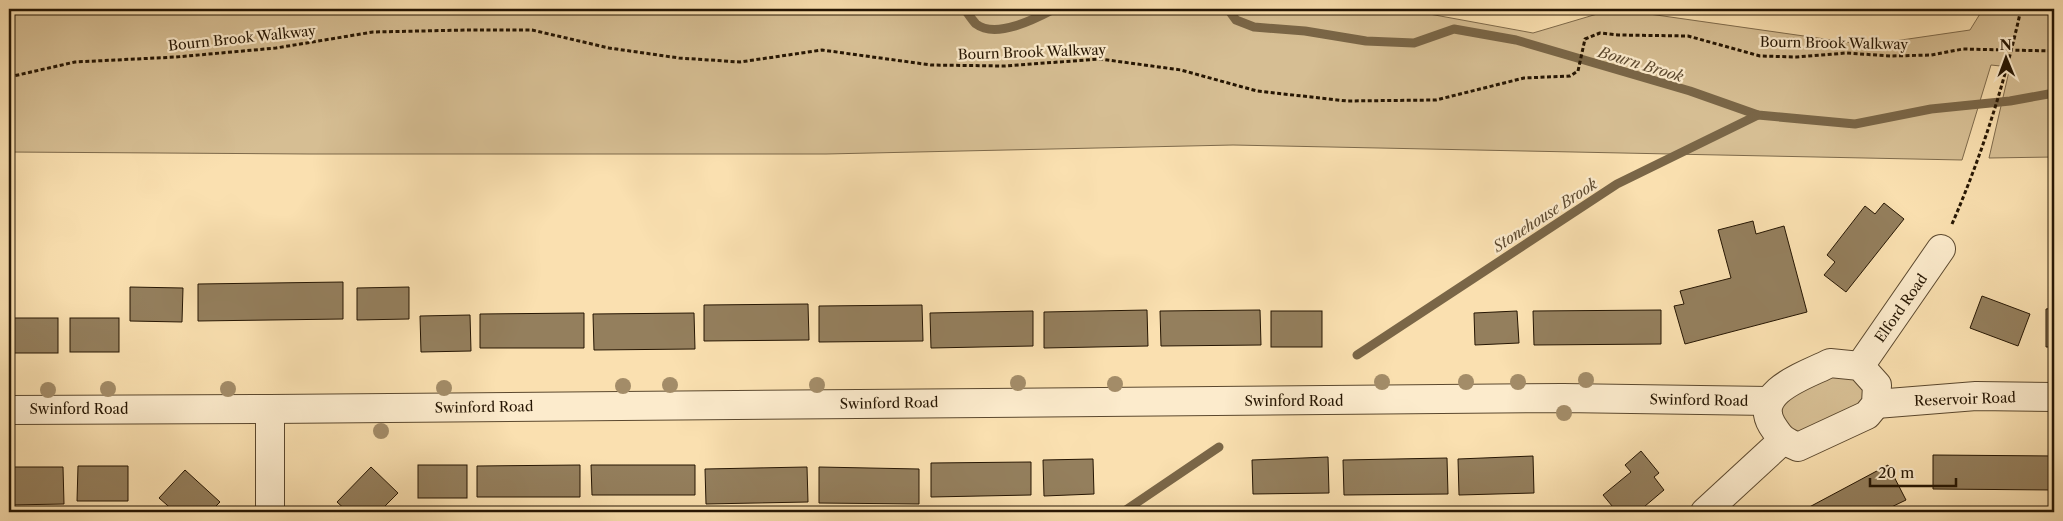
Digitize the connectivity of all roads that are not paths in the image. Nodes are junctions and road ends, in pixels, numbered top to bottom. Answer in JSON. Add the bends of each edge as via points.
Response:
{"nodes":[{"id":1,"x":1941,"y":249,"type":"road end"},
{"id":2,"x":1860,"y":366,"type":"junction"},
{"id":3,"x":2054,"y":398,"type":"edge"},
{"id":4,"x":1768,"y":401,"type":"junction"},
{"id":5,"x":1876,"y":404,"type":"junction"},
{"id":6,"x":270,"y":409,"type":"junction"},
{"id":7,"x":9,"y":410,"type":"edge"},
{"id":8,"x":1782,"y":441,"type":"junction"},
{"id":9,"x":270,"y":512,"type":"edge"},
{"id":10,"x":1705,"y":512,"type":"edge"}],
"edges":[{"from":1,"to":2,"type":"street","name":"Elford Road"},
{"from":2,"to":4,"type":"street","via":[[1830,363],[1778,389]]},
{"from":2,"to":5,"type":"street","via":[[1877,385]]},
{"from":3,"to":5,"type":"street","name":"Reservoir Road","via":[[1976,396]]},
{"from":4,"to":6,"type":"street","name":"Swinford Road","via":[[1563,398]]},
{"from":4,"to":8,"type":"street","via":[[1767,417]]},
{"from":5,"to":8,"type":"street","via":[[1867,415],[1798,447]]},
{"from":6,"to":7,"type":"street","name":"Swinford Road"},
{"from":6,"to":9,"type":"street"},
{"from":8,"to":10,"type":"street"}]}
